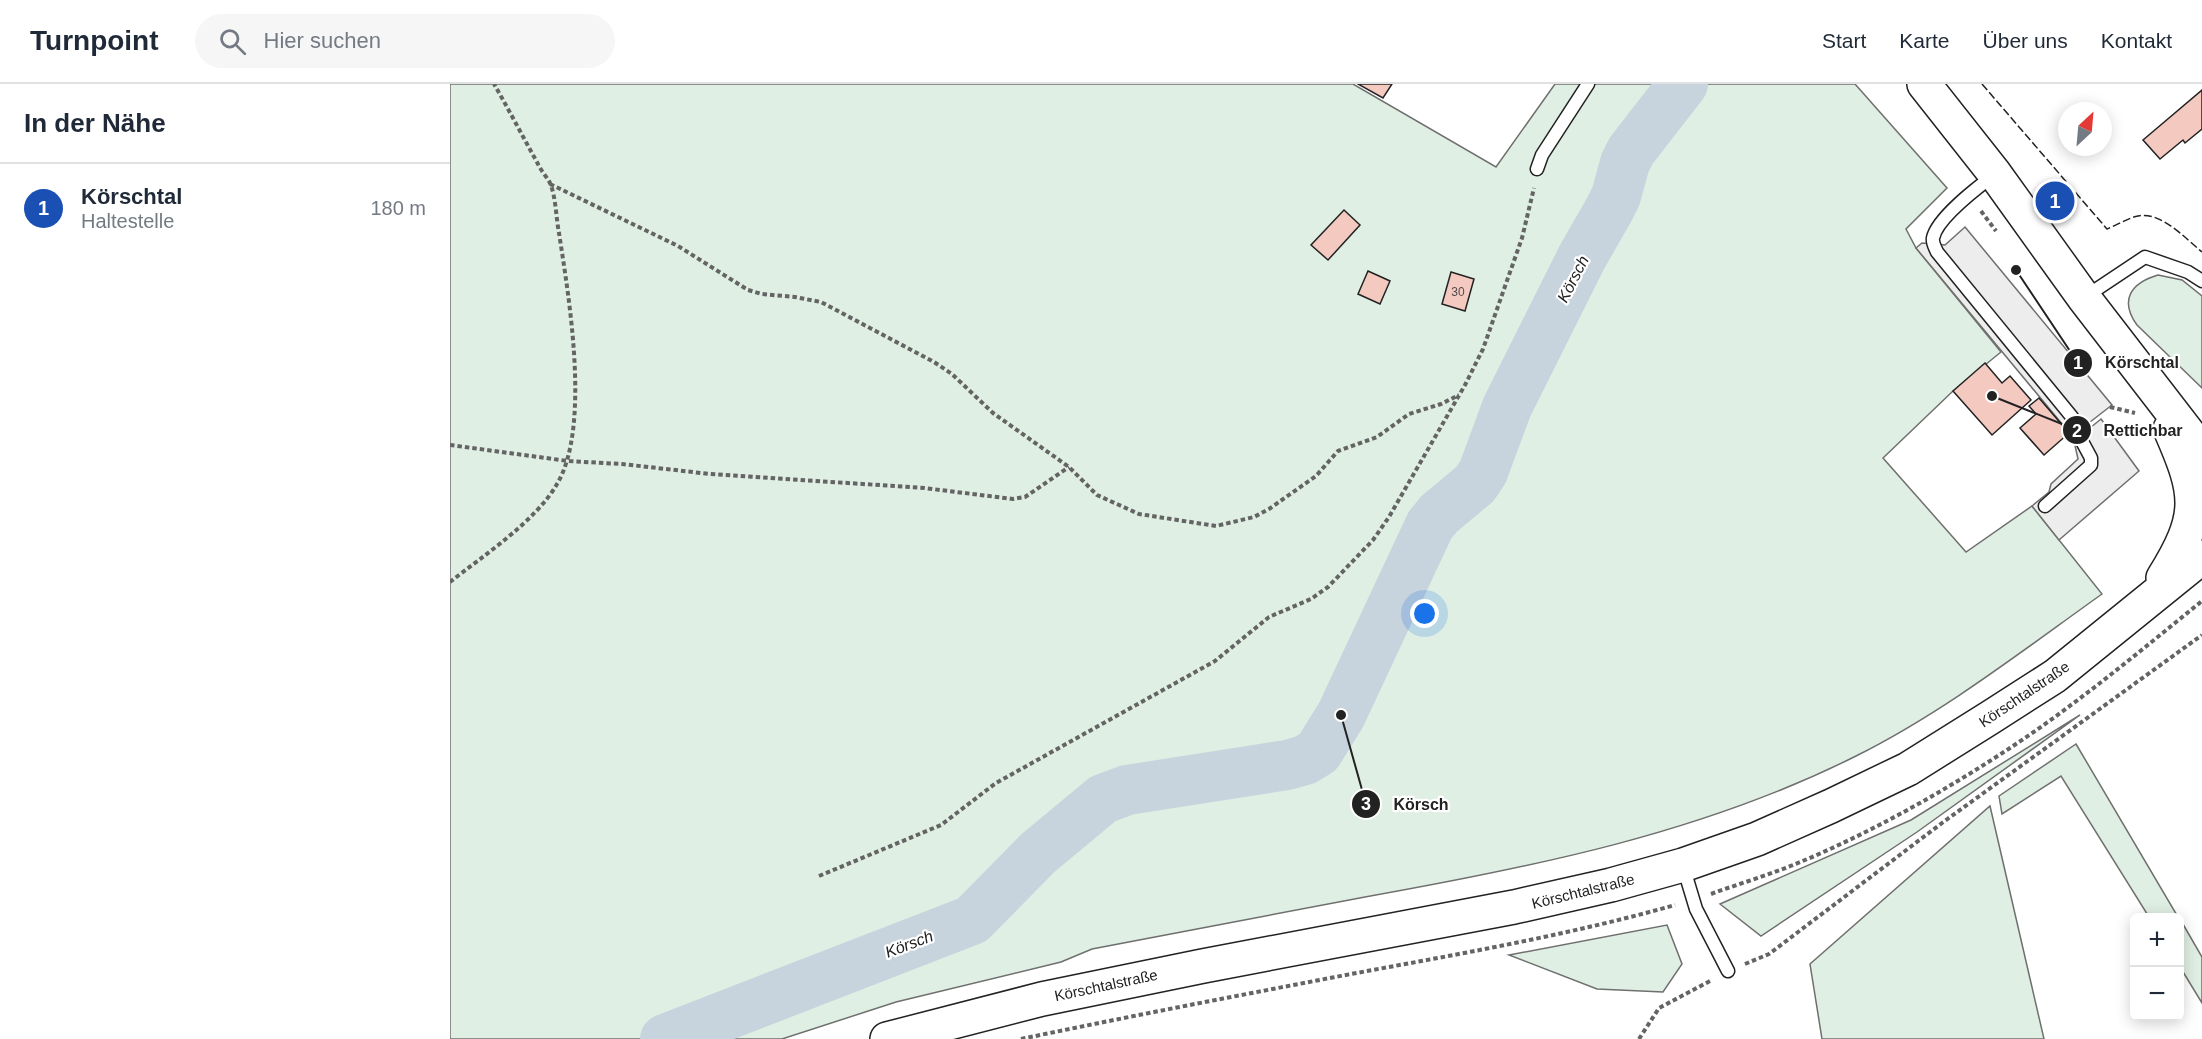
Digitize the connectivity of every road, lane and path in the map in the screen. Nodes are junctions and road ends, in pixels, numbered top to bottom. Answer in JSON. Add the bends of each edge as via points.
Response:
{"nodes":[{"id":1,"x":494,"y":84,"type":"edge"},
{"id":2,"x":1588,"y":84,"type":"edge"},
{"id":3,"x":1924,"y":84,"type":"edge"},
{"id":4,"x":1537,"y":169,"type":"joint"},
{"id":5,"x":1995,"y":174,"type":"junction"},
{"id":6,"x":550,"y":184,"type":"junction"},
{"id":7,"x":2202,"y":281,"type":"edge"},
{"id":8,"x":2084,"y":298,"type":"junction"},
{"id":9,"x":2147,"y":378,"type":"junction"},
{"id":10,"x":1459,"y":395,"type":"junction"},
{"id":11,"x":2109,"y":407,"type":"dead end"},
{"id":12,"x":2139,"y":414,"type":"dead end"},
{"id":13,"x":2202,"y":418,"type":"edge"},
{"id":14,"x":450,"y":446,"type":"edge"},
{"id":15,"x":2202,"y":451,"type":"edge"},
{"id":16,"x":568,"y":461,"type":"junction"},
{"id":17,"x":1069,"y":467,"type":"junction"},
{"id":18,"x":2045,"y":506,"type":"dead end"},
{"id":19,"x":2202,"y":557,"type":"edge"},
{"id":20,"x":450,"y":582,"type":"edge"},
{"id":21,"x":2148,"y":600,"type":"junction"},
{"id":22,"x":2202,"y":635,"type":"edge"},
{"id":23,"x":1683,"y":865,"type":"junction"},
{"id":24,"x":819,"y":876,"type":"dead end"},
{"id":25,"x":1693,"y":900,"type":"junction"},
{"id":26,"x":1728,"y":971,"type":"junction"},
{"id":27,"x":887,"y":1039,"type":"edge"},
{"id":28,"x":1021,"y":1039,"type":"edge"},
{"id":29,"x":1639,"y":1039,"type":"edge"}],
"edges":[{"from":1,"to":6,"type":"path"},
{"from":2,"to":4,"type":"lane"},
{"from":3,"to":5,"type":"main road"},
{"from":4,"to":10,"type":"path","via":[[1522,238],[1487,338]]},
{"from":5,"to":8,"type":"main road"},
{"from":5,"to":18,"type":"lane","via":[[1957,205],[1933,240],[1937,252],[2073,417],[2091,458],[2091,465]]},
{"from":6,"to":16,"type":"path","via":[[573,351],[575,406]]},
{"from":6,"to":17,"type":"path","via":[[678,246],[747,290],[821,302],[934,362],[993,413]]},
{"from":7,"to":8,"type":"lane","via":[[2145,257]]},
{"from":8,"to":9,"type":"main road"},
{"from":9,"to":13,"type":"main road"},
{"from":9,"to":15,"type":"main road"},
{"from":9,"to":21,"type":"main road","via":[[2193,483],[2195,508],[2186,543]]},
{"from":10,"to":17,"type":"path","via":[[1410,414],[1377,437],[1338,451],[1316,476],[1269,509],[1231,524],[1212,525],[1130,511],[1097,495]]},
{"from":10,"to":24,"type":"path","via":[[1384,525],[1328,588],[1269,617],[1192,676],[996,783],[941,825]]},
{"from":11,"to":12,"type":"path"},
{"from":14,"to":16,"type":"path"},
{"from":16,"to":17,"type":"path","via":[[910,487],[1012,499],[1024,497]]},
{"from":16,"to":20,"type":"path","via":[[556,487],[534,513]]},
{"from":19,"to":21,"type":"main road","name":"Körschtalstraße"},
{"from":21,"to":23,"type":"main road","name":"Körschtalstraße","via":[[2055,676],[1908,769],[1757,838]]},
{"from":22,"to":26,"type":"path","via":[[1768,954]]},
{"from":23,"to":25,"type":"lane"},
{"from":23,"to":27,"type":"main road","name":"Körschtalstraße","via":[[1514,907],[1042,999]]},
{"from":25,"to":26,"type":"lane"},
{"from":25,"to":28,"type":"path","via":[[1633,917],[1450,956]]},
{"from":26,"to":29,"type":"path","via":[[1659,1008]]}]}
